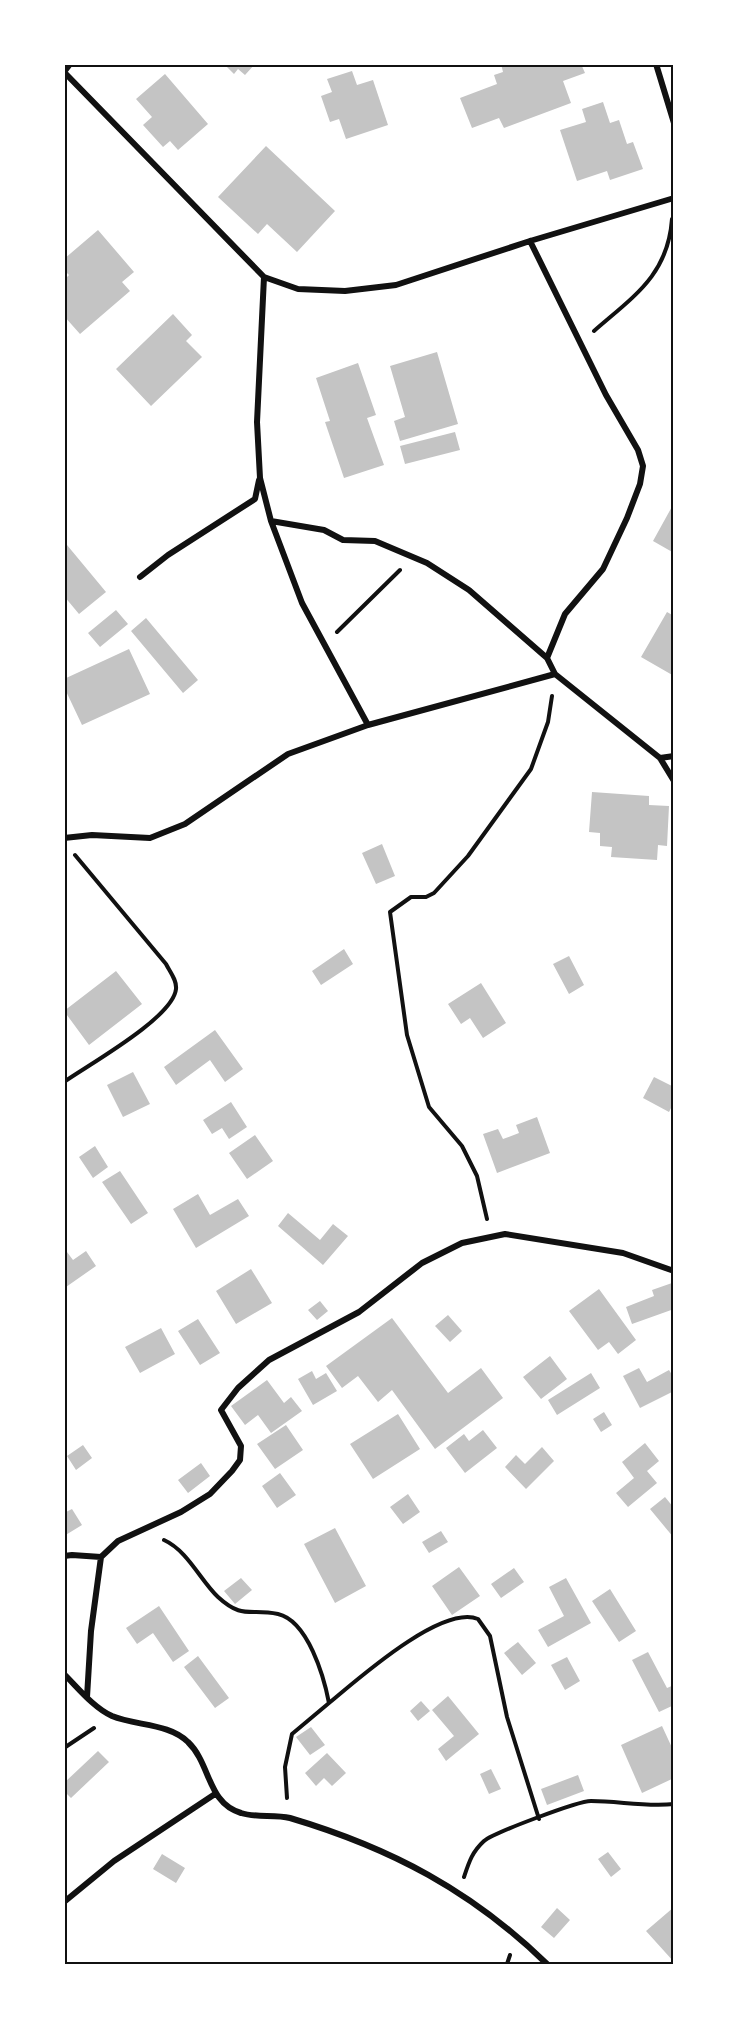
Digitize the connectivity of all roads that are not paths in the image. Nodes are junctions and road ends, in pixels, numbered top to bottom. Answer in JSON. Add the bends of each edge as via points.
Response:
{"nodes":[{"id":1,"x":70,"y":64,"type":"edge"},
{"id":2,"x":656,"y":64,"type":"edge"},
{"id":3,"x":64,"y":72,"type":"edge"},
{"id":4,"x":674,"y":123,"type":"edge"},
{"id":5,"x":674,"y":198,"type":"edge"},
{"id":6,"x":530,"y":241,"type":"junction"},
{"id":7,"x":264,"y":278,"type":"junction"},
{"id":8,"x":260,"y":478,"type":"junction"},
{"id":9,"x":271,"y":521,"type":"junction"},
{"id":10,"x":140,"y":577,"type":"dead end"},
{"id":11,"x":547,"y":658,"type":"junction"},
{"id":12,"x":555,"y":674,"type":"junction"},
{"id":13,"x":368,"y":725,"type":"junction"},
{"id":14,"x":674,"y":756,"type":"edge"},
{"id":15,"x":660,"y":758,"type":"junction"},
{"id":16,"x":674,"y":781,"type":"edge"},
{"id":17,"x":64,"y":838,"type":"edge"},
{"id":18,"x":674,"y":1271,"type":"edge"},
{"id":19,"x":64,"y":1557,"type":"edge"},
{"id":20,"x":101,"y":1557,"type":"junction"},
{"id":21,"x":64,"y":1674,"type":"edge"},
{"id":22,"x":87,"y":1696,"type":"junction"},
{"id":23,"x":215,"y":1794,"type":"junction"},
{"id":24,"x":64,"y":1902,"type":"edge"},
{"id":25,"x":547,"y":1965,"type":"edge"}],
"edges":[{"from":1,"to":3,"type":"street"},
{"from":2,"to":4,"type":"street"},
{"from":3,"to":7,"type":"street"},
{"from":5,"to":6,"type":"street"},
{"from":6,"to":7,"type":"street","via":[[396,285],[345,291],[298,289]]},
{"from":6,"to":11,"type":"street","via":[[643,466],[627,518],[603,569],[565,614]]},
{"from":7,"to":8,"type":"street","via":[[257,422]]},
{"from":8,"to":9,"type":"street"},
{"from":8,"to":10,"type":"street","via":[[255,499]]},
{"from":9,"to":11,"type":"street","via":[[324,530],[343,540],[375,541],[413,556],[469,590]]},
{"from":9,"to":13,"type":"street","via":[[302,603]]},
{"from":11,"to":12,"type":"street"},
{"from":12,"to":13,"type":"street"},
{"from":12,"to":15,"type":"street"},
{"from":13,"to":17,"type":"street","via":[[288,754],[218,804],[150,838]]},
{"from":14,"to":15,"type":"street"},
{"from":15,"to":16,"type":"street"},
{"from":18,"to":20,"type":"street","via":[[623,1253],[505,1234],[462,1243],[422,1263],[359,1312],[268,1360],[221,1410],[242,1446],[240,1460],[232,1471],[210,1494],[117,1541]]},
{"from":19,"to":20,"type":"street"},
{"from":20,"to":22,"type":"street"},
{"from":21,"to":22,"type":"street"},
{"from":22,"to":23,"type":"street","via":[[111,1716],[171,1731],[189,1743]]},
{"from":23,"to":24,"type":"street","via":[[114,1861]]},
{"from":23,"to":25,"type":"street","via":[[240,1813],[288,1817],[407,1862],[460,1892],[516,1935]]}]}
